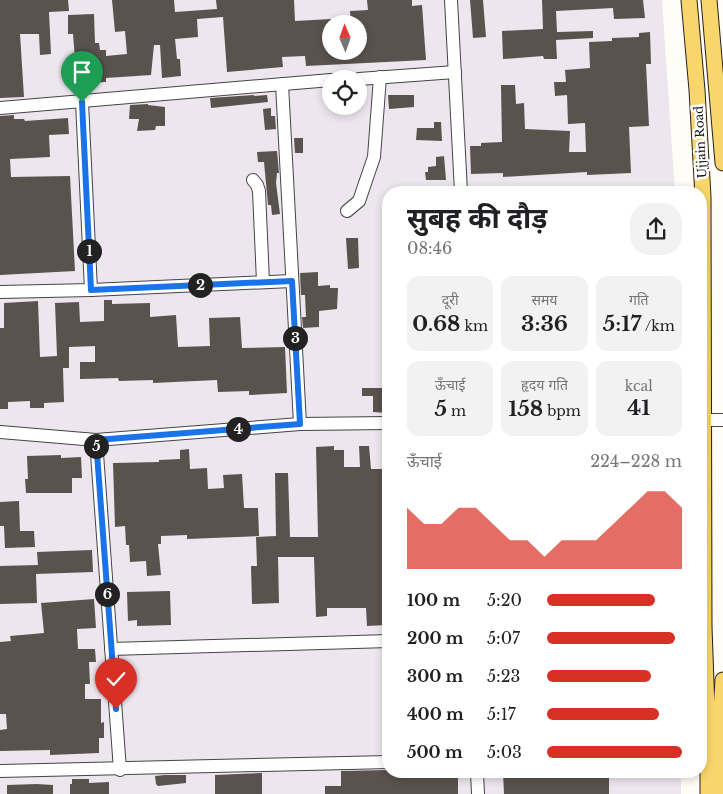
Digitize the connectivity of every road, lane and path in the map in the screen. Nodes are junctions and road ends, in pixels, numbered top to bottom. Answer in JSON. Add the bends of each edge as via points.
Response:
{"nodes":[{"id":1,"x":451,"y":0,"type":"edge"},
{"id":2,"x":689,"y":0,"type":"edge"},
{"id":3,"x":709,"y":0,"type":"edge"},
{"id":4,"x":455,"y":72,"type":"junction"},
{"id":5,"x":380,"y":77,"type":"junction"},
{"id":6,"x":367,"y":78,"type":"edge"},
{"id":7,"x":322,"y":81,"type":"edge"},
{"id":8,"x":282,"y":84,"type":"junction"},
{"id":9,"x":82,"y":102,"type":"junction"},
{"id":10,"x":0,"y":108,"type":"edge"},
{"id":11,"x":723,"y":163,"type":"edge"},
{"id":12,"x":252,"y":180,"type":"dead end"},
{"id":13,"x":461,"y":186,"type":"edge"},
{"id":14,"x":702,"y":186,"type":"edge"},
{"id":15,"x":347,"y":210,"type":"dead end"},
{"id":16,"x":292,"y":281,"type":"junction"},
{"id":17,"x":263,"y":282,"type":"junction"},
{"id":18,"x":91,"y":290,"type":"junction"},
{"id":19,"x":0,"y":292,"type":"edge"},
{"id":20,"x":707,"y":420,"type":"edge"},
{"id":21,"x":723,"y":420,"type":"edge"},
{"id":22,"x":382,"y":422,"type":"edge"},
{"id":23,"x":300,"y":424,"type":"junction"},
{"id":24,"x":0,"y":432,"type":"edge"},
{"id":25,"x":96,"y":440,"type":"junction"},
{"id":26,"x":382,"y":641,"type":"edge"},
{"id":27,"x":111,"y":649,"type":"junction"},
{"id":28,"x":723,"y":680,"type":"edge"},
{"id":29,"x":707,"y":710,"type":"edge"},
{"id":30,"x":382,"y":762,"type":"edge"},
{"id":31,"x":120,"y":770,"type":"junction"},
{"id":32,"x":0,"y":771,"type":"edge"},
{"id":33,"x":477,"y":778,"type":"edge"},
{"id":34,"x":478,"y":794,"type":"edge"},
{"id":35,"x":708,"y":794,"type":"edge"},
{"id":36,"x":720,"y":794,"type":"edge"}],
"edges":[{"from":1,"to":4,"type":"street"},
{"from":2,"to":14,"type":"main road","name":"Ujjain Road"},
{"from":3,"to":11,"type":"main road","name":"Ujjain Road"},
{"from":4,"to":5,"type":"street"},
{"from":4,"to":13,"type":"street"},
{"from":5,"to":6,"type":"street"},
{"from":5,"to":15,"type":"street","via":[[374,157],[359,201]]},
{"from":7,"to":8,"type":"street"},
{"from":8,"to":9,"type":"street"},
{"from":8,"to":16,"type":"street"},
{"from":9,"to":10,"type":"street"},
{"from":9,"to":18,"type":"street"},
{"from":12,"to":17,"type":"street","via":[[259,191]]},
{"from":16,"to":17,"type":"street"},
{"from":16,"to":23,"type":"street"},
{"from":17,"to":18,"type":"street"},
{"from":18,"to":19,"type":"street"},
{"from":20,"to":21,"type":"street"},
{"from":22,"to":23,"type":"street"},
{"from":23,"to":25,"type":"street"},
{"from":24,"to":25,"type":"street"},
{"from":25,"to":27,"type":"street"},
{"from":26,"to":27,"type":"street"},
{"from":27,"to":31,"type":"street"},
{"from":28,"to":36,"type":"main road"},
{"from":29,"to":35,"type":"main road","name":"Ujjain Road"},
{"from":30,"to":31,"type":"street"},
{"from":31,"to":32,"type":"street"},
{"from":33,"to":34,"type":"street"}]}
